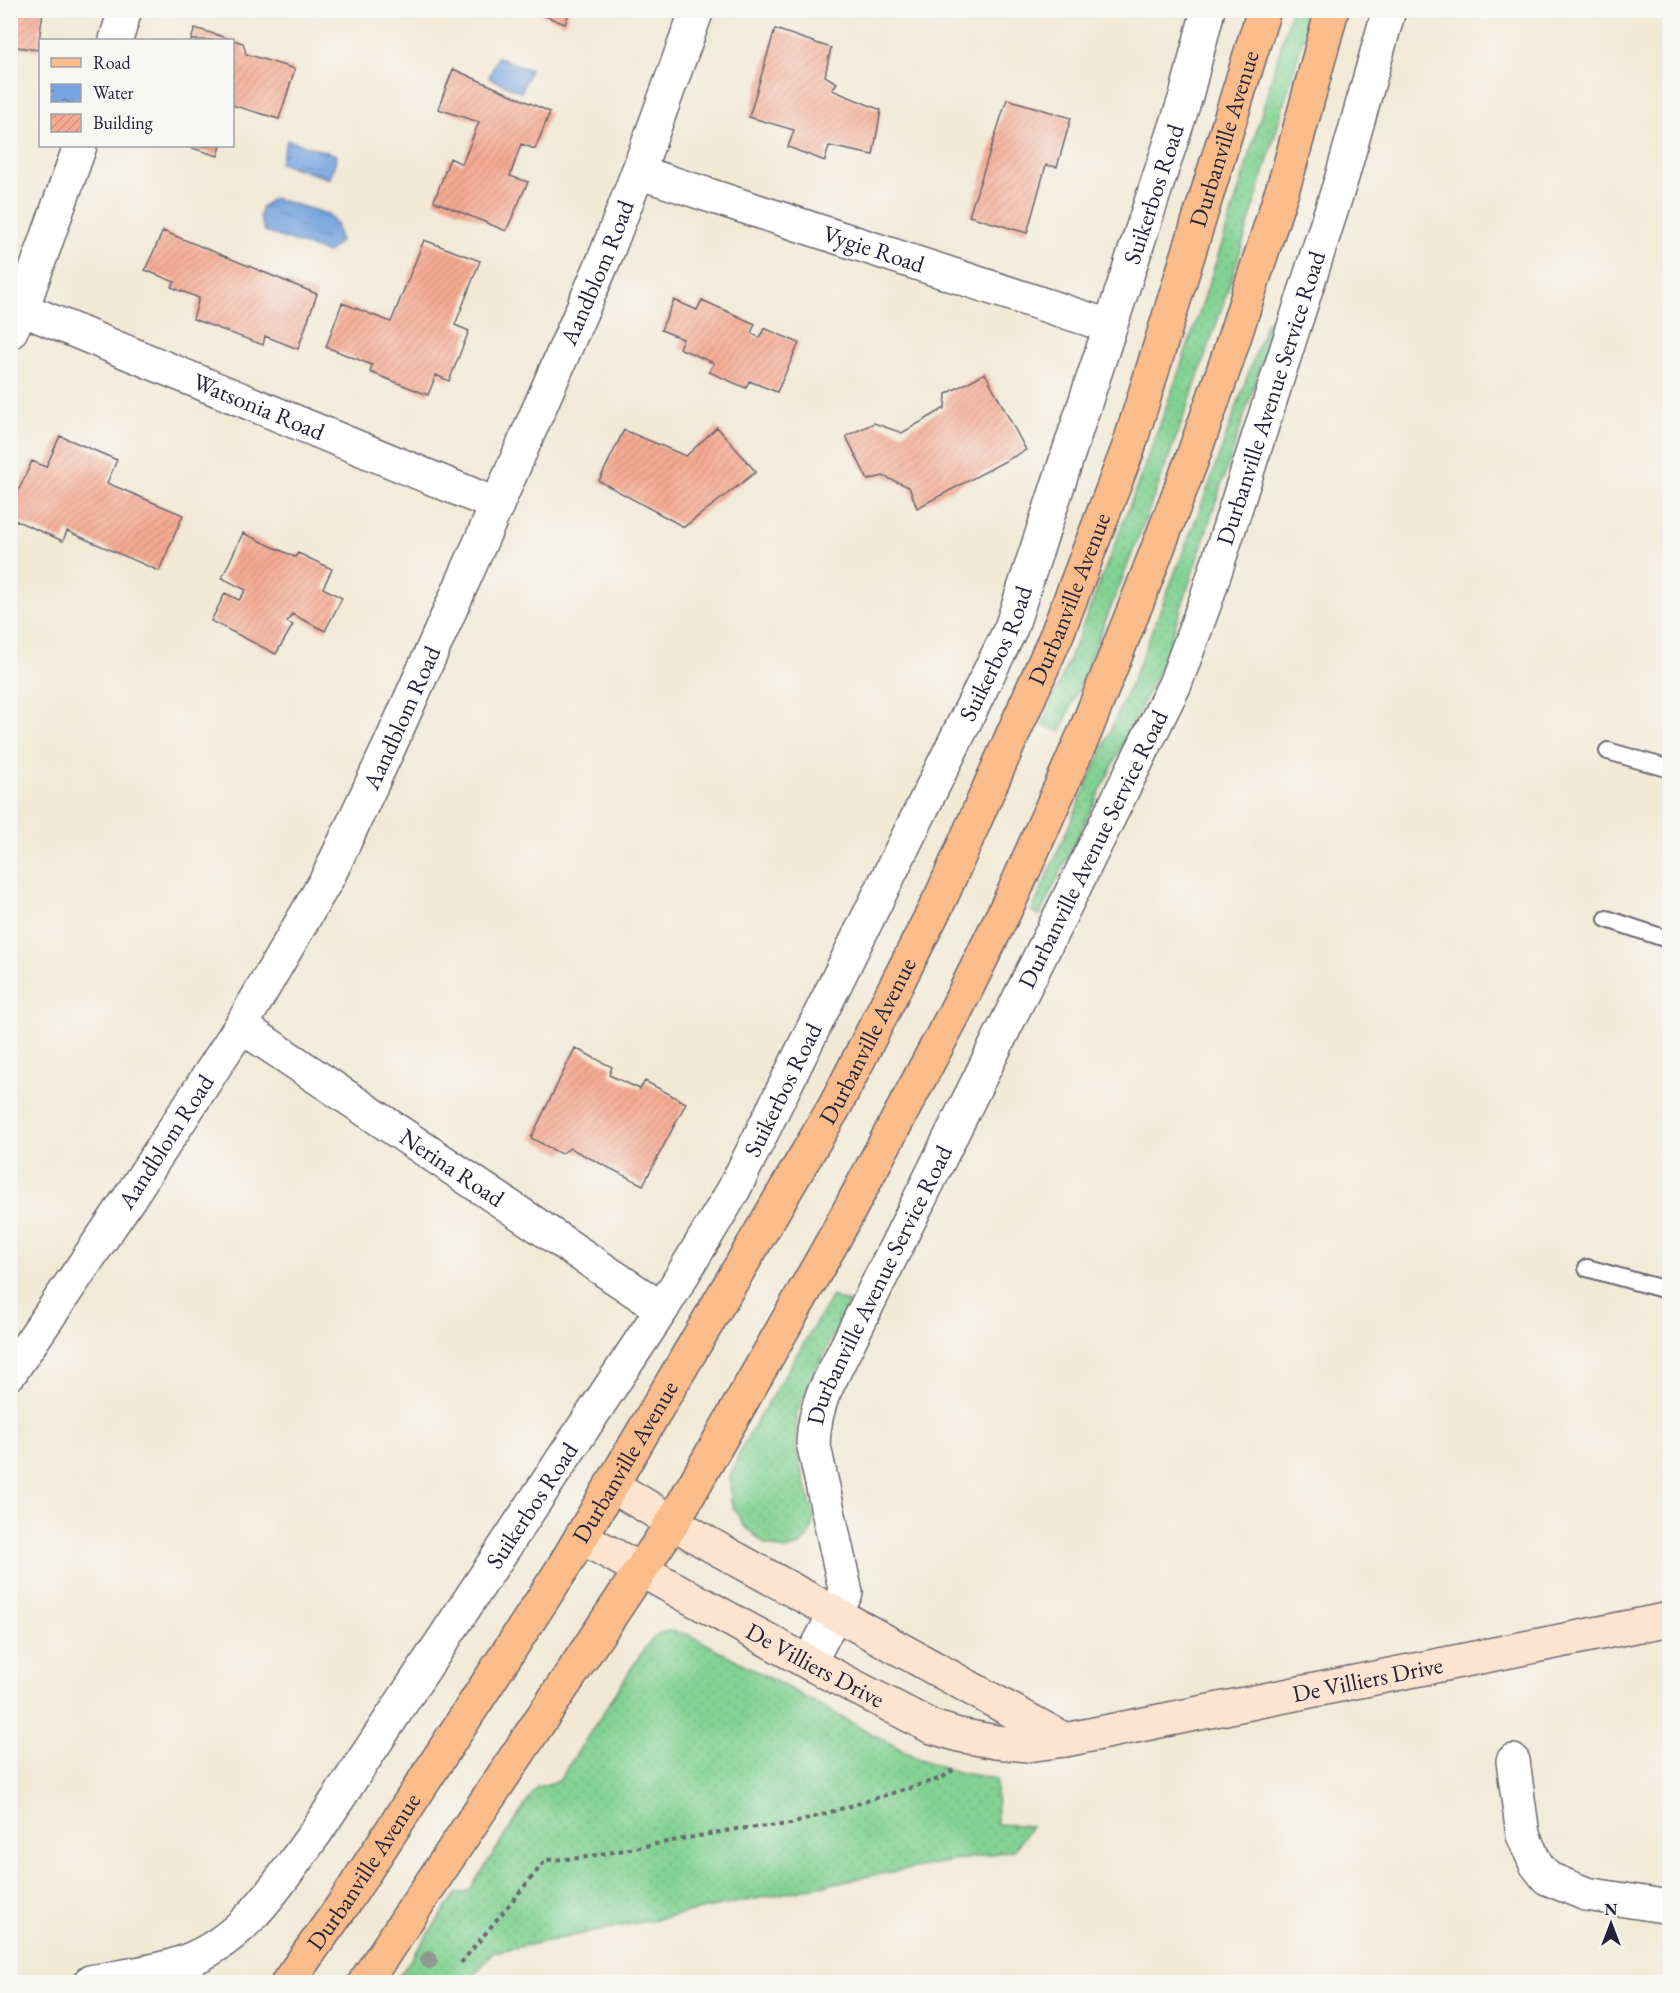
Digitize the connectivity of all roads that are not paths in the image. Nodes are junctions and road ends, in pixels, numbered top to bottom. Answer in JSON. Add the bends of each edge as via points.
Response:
{"nodes":[{"id":1,"x":125,"y":10,"type":"edge"},
{"id":2,"x":697,"y":10,"type":"edge"},
{"id":3,"x":1208,"y":10,"type":"edge"},
{"id":4,"x":1264,"y":10,"type":"edge"},
{"id":5,"x":1332,"y":10,"type":"edge"},
{"id":6,"x":1389,"y":10,"type":"edge"},
{"id":7,"x":116,"y":39,"type":"edge"},
{"id":8,"x":80,"y":147,"type":"edge"},
{"id":9,"x":638,"y":172,"type":"junction"},
{"id":10,"x":16,"y":320,"type":"edge"},
{"id":11,"x":1109,"y":326,"type":"junction"},
{"id":12,"x":497,"y":505,"type":"junction"},
{"id":13,"x":1608,"y":751,"type":"dead end"},
{"id":14,"x":1670,"y":769,"type":"edge"},
{"id":15,"x":1607,"y":919,"type":"dead end"},
{"id":16,"x":1670,"y":940,"type":"edge"},
{"id":17,"x":241,"y":1026,"type":"junction"},
{"id":18,"x":1587,"y":1268,"type":"dead end"},
{"id":19,"x":1670,"y":1291,"type":"edge"},
{"id":20,"x":662,"y":1309,"type":"junction"},
{"id":21,"x":10,"y":1373,"type":"edge"},
{"id":22,"x":611,"y":1485,"type":"junction"},
{"id":23,"x":673,"y":1522,"type":"junction"},
{"id":24,"x":581,"y":1537,"type":"junction"},
{"id":25,"x":643,"y":1570,"type":"junction"},
{"id":26,"x":836,"y":1613,"type":"junction"},
{"id":27,"x":1670,"y":1619,"type":"edge"},
{"id":28,"x":809,"y":1663,"type":"junction"},
{"id":29,"x":1065,"y":1740,"type":"junction"},
{"id":30,"x":1513,"y":1761,"type":"dead end"},
{"id":31,"x":1670,"y":1907,"type":"edge"},
{"id":32,"x":90,"y":1983,"type":"edge"},
{"id":33,"x":288,"y":1983,"type":"edge"},
{"id":34,"x":365,"y":1983,"type":"edge"}],
"edges":[{"from":1,"to":7,"type":"street"},
{"from":2,"to":9,"type":"street","name":"Aandblom Road"},
{"from":3,"to":11,"type":"street","name":"Suikerbos Road","via":[[1186,96]]},
{"from":4,"to":22,"type":"main road","name":"Durbanville Avenue","via":[[1128,449],[1057,634],[942,895],[835,1106]]},
{"from":5,"to":23,"type":"main road","via":[[1288,172],[1226,363],[1146,582],[1085,732],[955,1012],[834,1239]]},
{"from":6,"to":26,"type":"street","name":"Durbanville Avenue Service Road","via":[[1342,177],[1206,600],[1175,684],[818,1407],[813,1442],[846,1593]]},
{"from":8,"to":10,"type":"street"},
{"from":9,"to":11,"type":"street","name":"Vygie Road"},
{"from":9,"to":12,"type":"street","name":"Aandblom Road"},
{"from":10,"to":12,"type":"street","name":"Watsonia Road"},
{"from":11,"to":20,"type":"street","name":"Suikerbos Road","via":[[1011,628],[733,1191]]},
{"from":12,"to":17,"type":"street","name":"Aandblom Road","via":[[328,878]]},
{"from":13,"to":14,"type":"lane"},
{"from":15,"to":16,"type":"lane"},
{"from":17,"to":20,"type":"street","name":"Nerina Road"},
{"from":17,"to":21,"type":"street","name":"Aandblom Road"},
{"from":18,"to":19,"type":"lane"},
{"from":20,"to":32,"type":"street","name":"Suikerbos Road","via":[[316,1832],[259,1909],[227,1938],[185,1961]]},
{"from":22,"to":23,"type":"street"},
{"from":22,"to":24,"type":"main road","name":"Durbanville Avenue"},
{"from":23,"to":25,"type":"main road"},
{"from":23,"to":26,"type":"street"},
{"from":24,"to":25,"type":"street","name":"De Villiers Drive"},
{"from":24,"to":33,"type":"main road","name":"Durbanville Avenue","via":[[343,1905]]},
{"from":25,"to":28,"type":"street","name":"De Villiers Drive"},
{"from":25,"to":34,"type":"main road"},
{"from":26,"to":28,"type":"street","name":"Durbanville Avenue Service Road"},
{"from":26,"to":29,"type":"street"},
{"from":27,"to":29,"type":"street","name":"De Villiers Drive"},
{"from":28,"to":29,"type":"street","name":"De Villiers Drive","via":[[905,1714],[950,1732],[996,1743],[1028,1745]]},
{"from":30,"to":31,"type":"street","via":[[1524,1834],[1536,1864],[1547,1878],[1586,1894]]}]}
